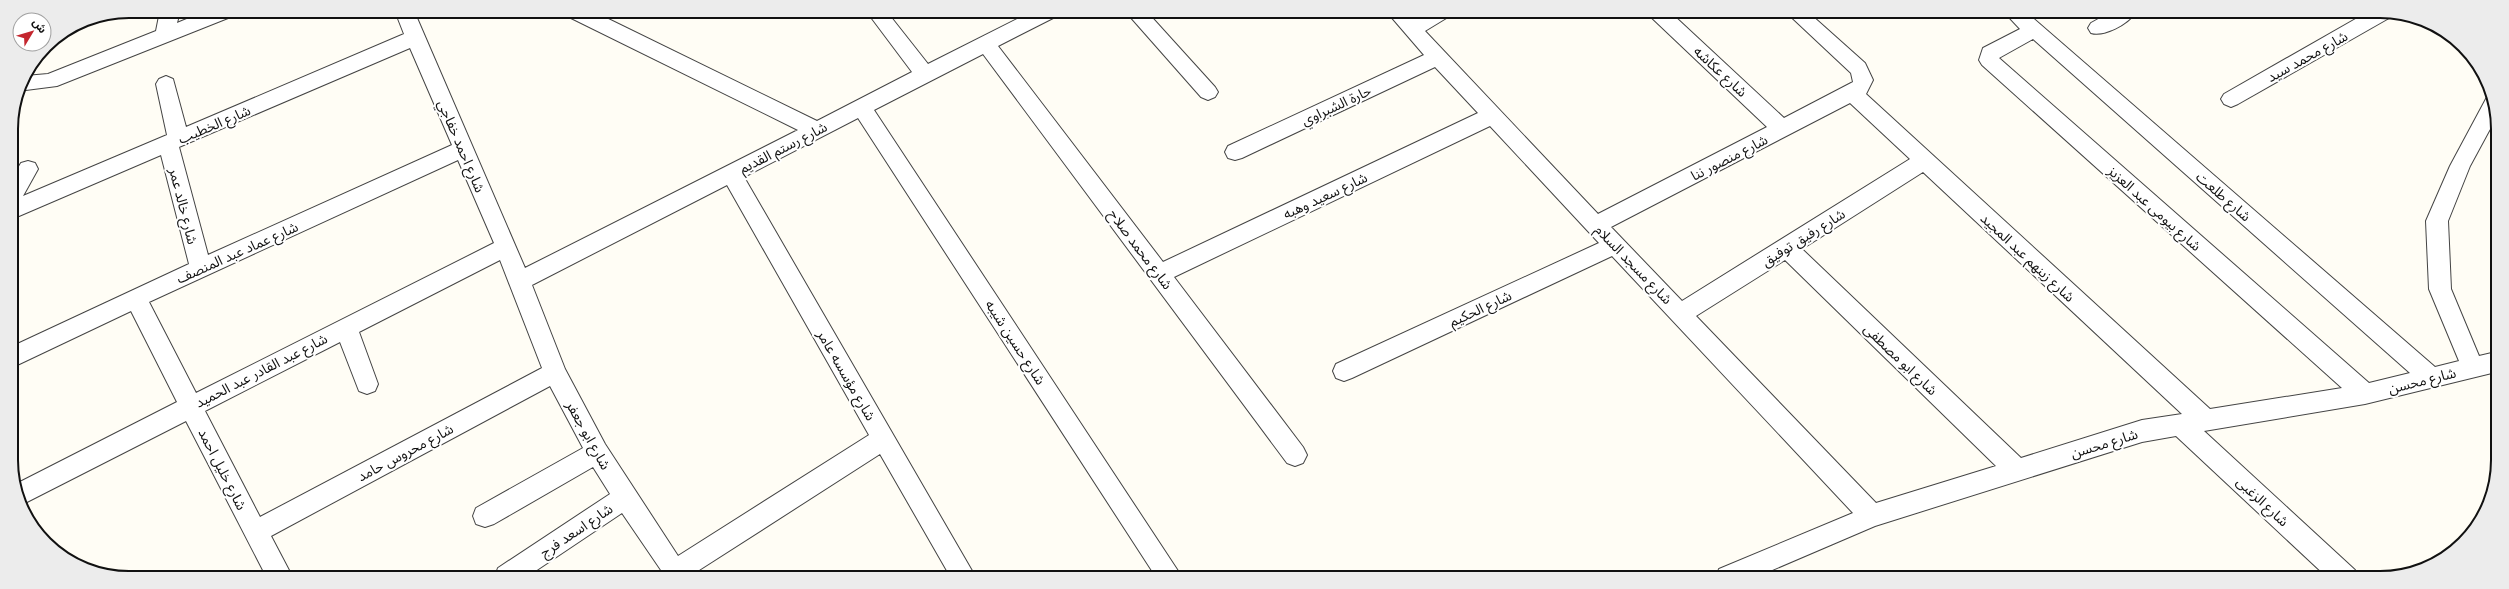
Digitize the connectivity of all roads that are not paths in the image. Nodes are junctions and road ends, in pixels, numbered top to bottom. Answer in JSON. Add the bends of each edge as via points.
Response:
{"nodes":[{"id":1,"x":169,"y":18,"type":"edge"},
{"id":2,"x":208,"y":18,"type":"edge"},
{"id":3,"x":407,"y":18,"type":"edge"},
{"id":4,"x":586,"y":18,"type":"edge"},
{"id":5,"x":881,"y":18,"type":"edge"},
{"id":6,"x":1029,"y":18,"type":"edge"},
{"id":7,"x":1141,"y":18,"type":"edge"},
{"id":8,"x":1401,"y":18,"type":"edge"},
{"id":9,"x":1431,"y":18,"type":"edge"},
{"id":10,"x":1664,"y":18,"type":"edge"},
{"id":11,"x":1803,"y":18,"type":"edge"},
{"id":12,"x":2021,"y":18,"type":"edge"},
{"id":13,"x":2116,"y":18,"type":"edge"},
{"id":14,"x":2373,"y":18,"type":"edge"},
{"id":15,"x":2098,"y":28,"type":"dead end"},
{"id":16,"x":1412,"y":30,"type":"junction"},
{"id":17,"x":2034,"y":30,"type":"junction"},
{"id":18,"x":165,"y":35,"type":"junction"},
{"id":19,"x":416,"y":37,"type":"junction"},
{"id":20,"x":986,"y":44,"type":"junction"},
{"id":21,"x":1437,"y":57,"type":"junction"},
{"id":22,"x":925,"y":75,"type":"junction"},
{"id":23,"x":27,"y":83,"type":"edge"},
{"id":24,"x":166,"y":84,"type":"dead end"},
{"id":25,"x":1856,"y":90,"type":"junction"},
{"id":26,"x":1208,"y":92,"type":"dead end"},
{"id":27,"x":2231,"y":99,"type":"dead end"},
{"id":28,"x":862,"y":107,"type":"junction"},
{"id":29,"x":2489,"y":110,"type":"edge"},
{"id":30,"x":1491,"y":116,"type":"junction"},
{"id":31,"x":1782,"y":129,"type":"junction"},
{"id":32,"x":817,"y":130,"type":"junction"},
{"id":33,"x":173,"y":141,"type":"junction"},
{"id":34,"x":463,"y":149,"type":"junction"},
{"id":35,"x":1235,"y":152,"type":"dead end"},
{"id":36,"x":1924,"y":161,"type":"junction"},
{"id":37,"x":28,"y":169,"type":"dead end"},
{"id":38,"x":731,"y":174,"type":"junction"},
{"id":39,"x":18,"y":186,"type":"edge"},
{"id":40,"x":18,"y":207,"type":"edge"},
{"id":41,"x":1596,"y":226,"type":"junction"},
{"id":42,"x":1615,"y":245,"type":"junction"},
{"id":43,"x":506,"y":246,"type":"junction"},
{"id":44,"x":1786,"y":247,"type":"junction"},
{"id":45,"x":201,"y":269,"type":"junction"},
{"id":46,"x":1159,"y":274,"type":"junction"},
{"id":47,"x":518,"y":282,"type":"junction"},
{"id":48,"x":136,"y":298,"type":"junction"},
{"id":49,"x":1682,"y":313,"type":"junction"},
{"id":50,"x":346,"y":327,"type":"junction"},
{"id":51,"x":18,"y":355,"type":"edge"},
{"id":52,"x":2491,"y":363,"type":"edge"},
{"id":53,"x":2473,"y":368,"type":"junction"},
{"id":54,"x":1344,"y":371,"type":"dead end"},
{"id":55,"x":555,"y":372,"type":"junction"},
{"id":56,"x":2432,"y":378,"type":"junction"},
{"id":57,"x":367,"y":384,"type":"dead end"},
{"id":58,"x":2365,"y":394,"type":"junction"},
{"id":59,"x":191,"y":406,"type":"junction"},
{"id":60,"x":2205,"y":420,"type":"junction"},
{"id":61,"x":2180,"y":424,"type":"junction"},
{"id":62,"x":884,"y":438,"type":"junction"},
{"id":63,"x":597,"y":452,"type":"junction"},
{"id":64,"x":1296,"y":454,"type":"dead end"},
{"id":65,"x":2017,"y":470,"type":"junction"},
{"id":66,"x":23,"y":491,"type":"edge"},
{"id":67,"x":626,"y":497,"type":"junction"},
{"id":68,"x":485,"y":516,"type":"dead end"},
{"id":69,"x":1872,"y":516,"type":"junction"},
{"id":70,"x":255,"y":532,"type":"junction"},
{"id":71,"x":277,"y":571,"type":"edge"},
{"id":72,"x":515,"y":571,"type":"edge"},
{"id":73,"x":677,"y":571,"type":"edge"},
{"id":74,"x":681,"y":571,"type":"edge"},
{"id":75,"x":960,"y":571,"type":"edge"},
{"id":76,"x":1166,"y":571,"type":"edge"},
{"id":77,"x":1742,"y":571,"type":"edge"},
{"id":78,"x":2338,"y":571,"type":"edge"}],
"edges":[{"from":1,"to":18,"type":"street"},
{"from":2,"to":18,"type":"street"},
{"from":3,"to":19,"type":"street","name":"شارع احمد خفاجي"},
{"from":4,"to":32,"type":"street"},
{"from":5,"to":22,"type":"street"},
{"from":6,"to":20,"type":"street","name":"شارع رستم القديم"},
{"from":7,"to":26,"type":"street"},
{"from":8,"to":16,"type":"street","name":"شارع مسجد السلام"},
{"from":9,"to":16,"type":"street"},
{"from":10,"to":31,"type":"street","name":"شارع عكاشه"},
{"from":11,"to":25,"type":"street","via":[[1858,68],[1864,82]]},
{"from":12,"to":17,"type":"street","name":"شارع طلعت"},
{"from":13,"to":15,"type":"street"},
{"from":14,"to":27,"type":"street","name":"شارع محمد سيد"},
{"from":16,"to":21,"type":"street","name":"شارع مسجد السلام"},
{"from":17,"to":56,"type":"street","name":"شارع طلعت"},
{"from":17,"to":58,"type":"street","name":"شارع بيومى عبد العزيز","via":[[1990,53],[1989,60]]},
{"from":18,"to":23,"type":"street","via":[[50,81]]},
{"from":19,"to":33,"type":"street","name":"شارع الخطيب"},
{"from":19,"to":34,"type":"street","name":"شارع احمد خفاجي"},
{"from":20,"to":22,"type":"street","name":"شارع رستم القديم"},
{"from":20,"to":46,"type":"street","name":"شارع محمد صلاح"},
{"from":21,"to":30,"type":"street","name":"شارع مسجد السلام"},
{"from":21,"to":35,"type":"street","name":"حارة الشبراوي"},
{"from":22,"to":28,"type":"street","name":"شارع رستم القديم"},
{"from":24,"to":33,"type":"street","name":"شارع خالد عمر"},
{"from":25,"to":31,"type":"street","name":"شارع منصور ننا"},
{"from":25,"to":36,"type":"street","name":"شارع زينهم عبد المجيد"},
{"from":28,"to":32,"type":"street","name":"شارع رستم القديم"},
{"from":28,"to":76,"type":"street","name":"شارع حسين شيبه"},
{"from":29,"to":53,"type":"street","via":[[2460,166],[2437,221],[2440,289]]},
{"from":30,"to":41,"type":"street","name":"شارع مسجد السلام"},
{"from":30,"to":46,"type":"street","name":"شارع سعيد وهبه"},
{"from":31,"to":41,"type":"street","name":"شارع منصور ننا"},
{"from":32,"to":38,"type":"street","name":"شارع رستم القديم"},
{"from":33,"to":40,"type":"street","name":"شارع الخطيب"},
{"from":33,"to":45,"type":"street","name":"شارع خالد عمر"},
{"from":34,"to":43,"type":"street","name":"شارع احمد خفاجي"},
{"from":34,"to":45,"type":"street","name":"شارع عماد عبد المنصف"},
{"from":36,"to":44,"type":"street","name":"شارع رفيق توفيق"},
{"from":36,"to":60,"type":"street","name":"شارع زينهم عبد المجيد"},
{"from":37,"to":39,"type":"street"},
{"from":38,"to":47,"type":"street","name":"شارع رستم القديم"},
{"from":38,"to":62,"type":"street","name":"شارع مؤسسه عامر"},
{"from":41,"to":42,"type":"street","name":"شارع مسجد السلام"},
{"from":42,"to":49,"type":"street","name":"شارع مسجد السلام"},
{"from":42,"to":54,"type":"street","name":"شارع الحكيم"},
{"from":43,"to":47,"type":"street","name":"شارع احمد خفاجي"},
{"from":43,"to":50,"type":"street","name":"شارع عبد القادر عبد الحميد"},
{"from":44,"to":49,"type":"street","name":"شارع رفيق توفيق"},
{"from":44,"to":65,"type":"street","name":"شارع ابو مصطفى"},
{"from":45,"to":48,"type":"street","name":"شارع عماد عبد المنصف"},
{"from":46,"to":64,"type":"street","name":"شارع محمد صلاح"},
{"from":47,"to":55,"type":"street","name":"شارع ابو جعفر"},
{"from":48,"to":51,"type":"street","name":"شارع عماد عبد المنصف"},
{"from":48,"to":59,"type":"street","name":"شارع خليل احمد"},
{"from":49,"to":69,"type":"street","name":"شارع مسجد السلام"},
{"from":50,"to":57,"type":"street"},
{"from":50,"to":59,"type":"street","name":"شارع عبد القادر عبد الحميد"},
{"from":52,"to":53,"type":"street","name":"شارع محسن"},
{"from":53,"to":56,"type":"street","name":"شارع محسن"},
{"from":55,"to":63,"type":"street","name":"شارع ابو جعفر"},
{"from":55,"to":70,"type":"street","name":"شارع محروس حامد"},
{"from":56,"to":58,"type":"street","name":"شارع محسن"},
{"from":58,"to":60,"type":"street","name":"شارع محسن"},
{"from":59,"to":66,"type":"street","name":"شارع عبد القادر عبد الحميد"},
{"from":59,"to":70,"type":"street","name":"شارع خليل احمد"},
{"from":60,"to":61,"type":"street","name":"شارع محسن"},
{"from":61,"to":65,"type":"street","name":"شارع محسن","via":[[2142,431]]},
{"from":61,"to":78,"type":"street","name":"شارع الزغبى"},
{"from":62,"to":74,"type":"street"},
{"from":62,"to":75,"type":"street","name":"شارع مؤسسه عامر"},
{"from":63,"to":67,"type":"street","name":"شارع ابو جعفر"},
{"from":63,"to":68,"type":"street"},
{"from":65,"to":69,"type":"street","name":"شارع محسن"},
{"from":67,"to":72,"type":"street","name":"شارع اسعد فرج"},
{"from":67,"to":73,"type":"street","name":"شارع ابو جعفر"},
{"from":69,"to":77,"type":"street","name":"شارع محسن"},
{"from":70,"to":71,"type":"street","name":"شارع خليل احمد"}]}
